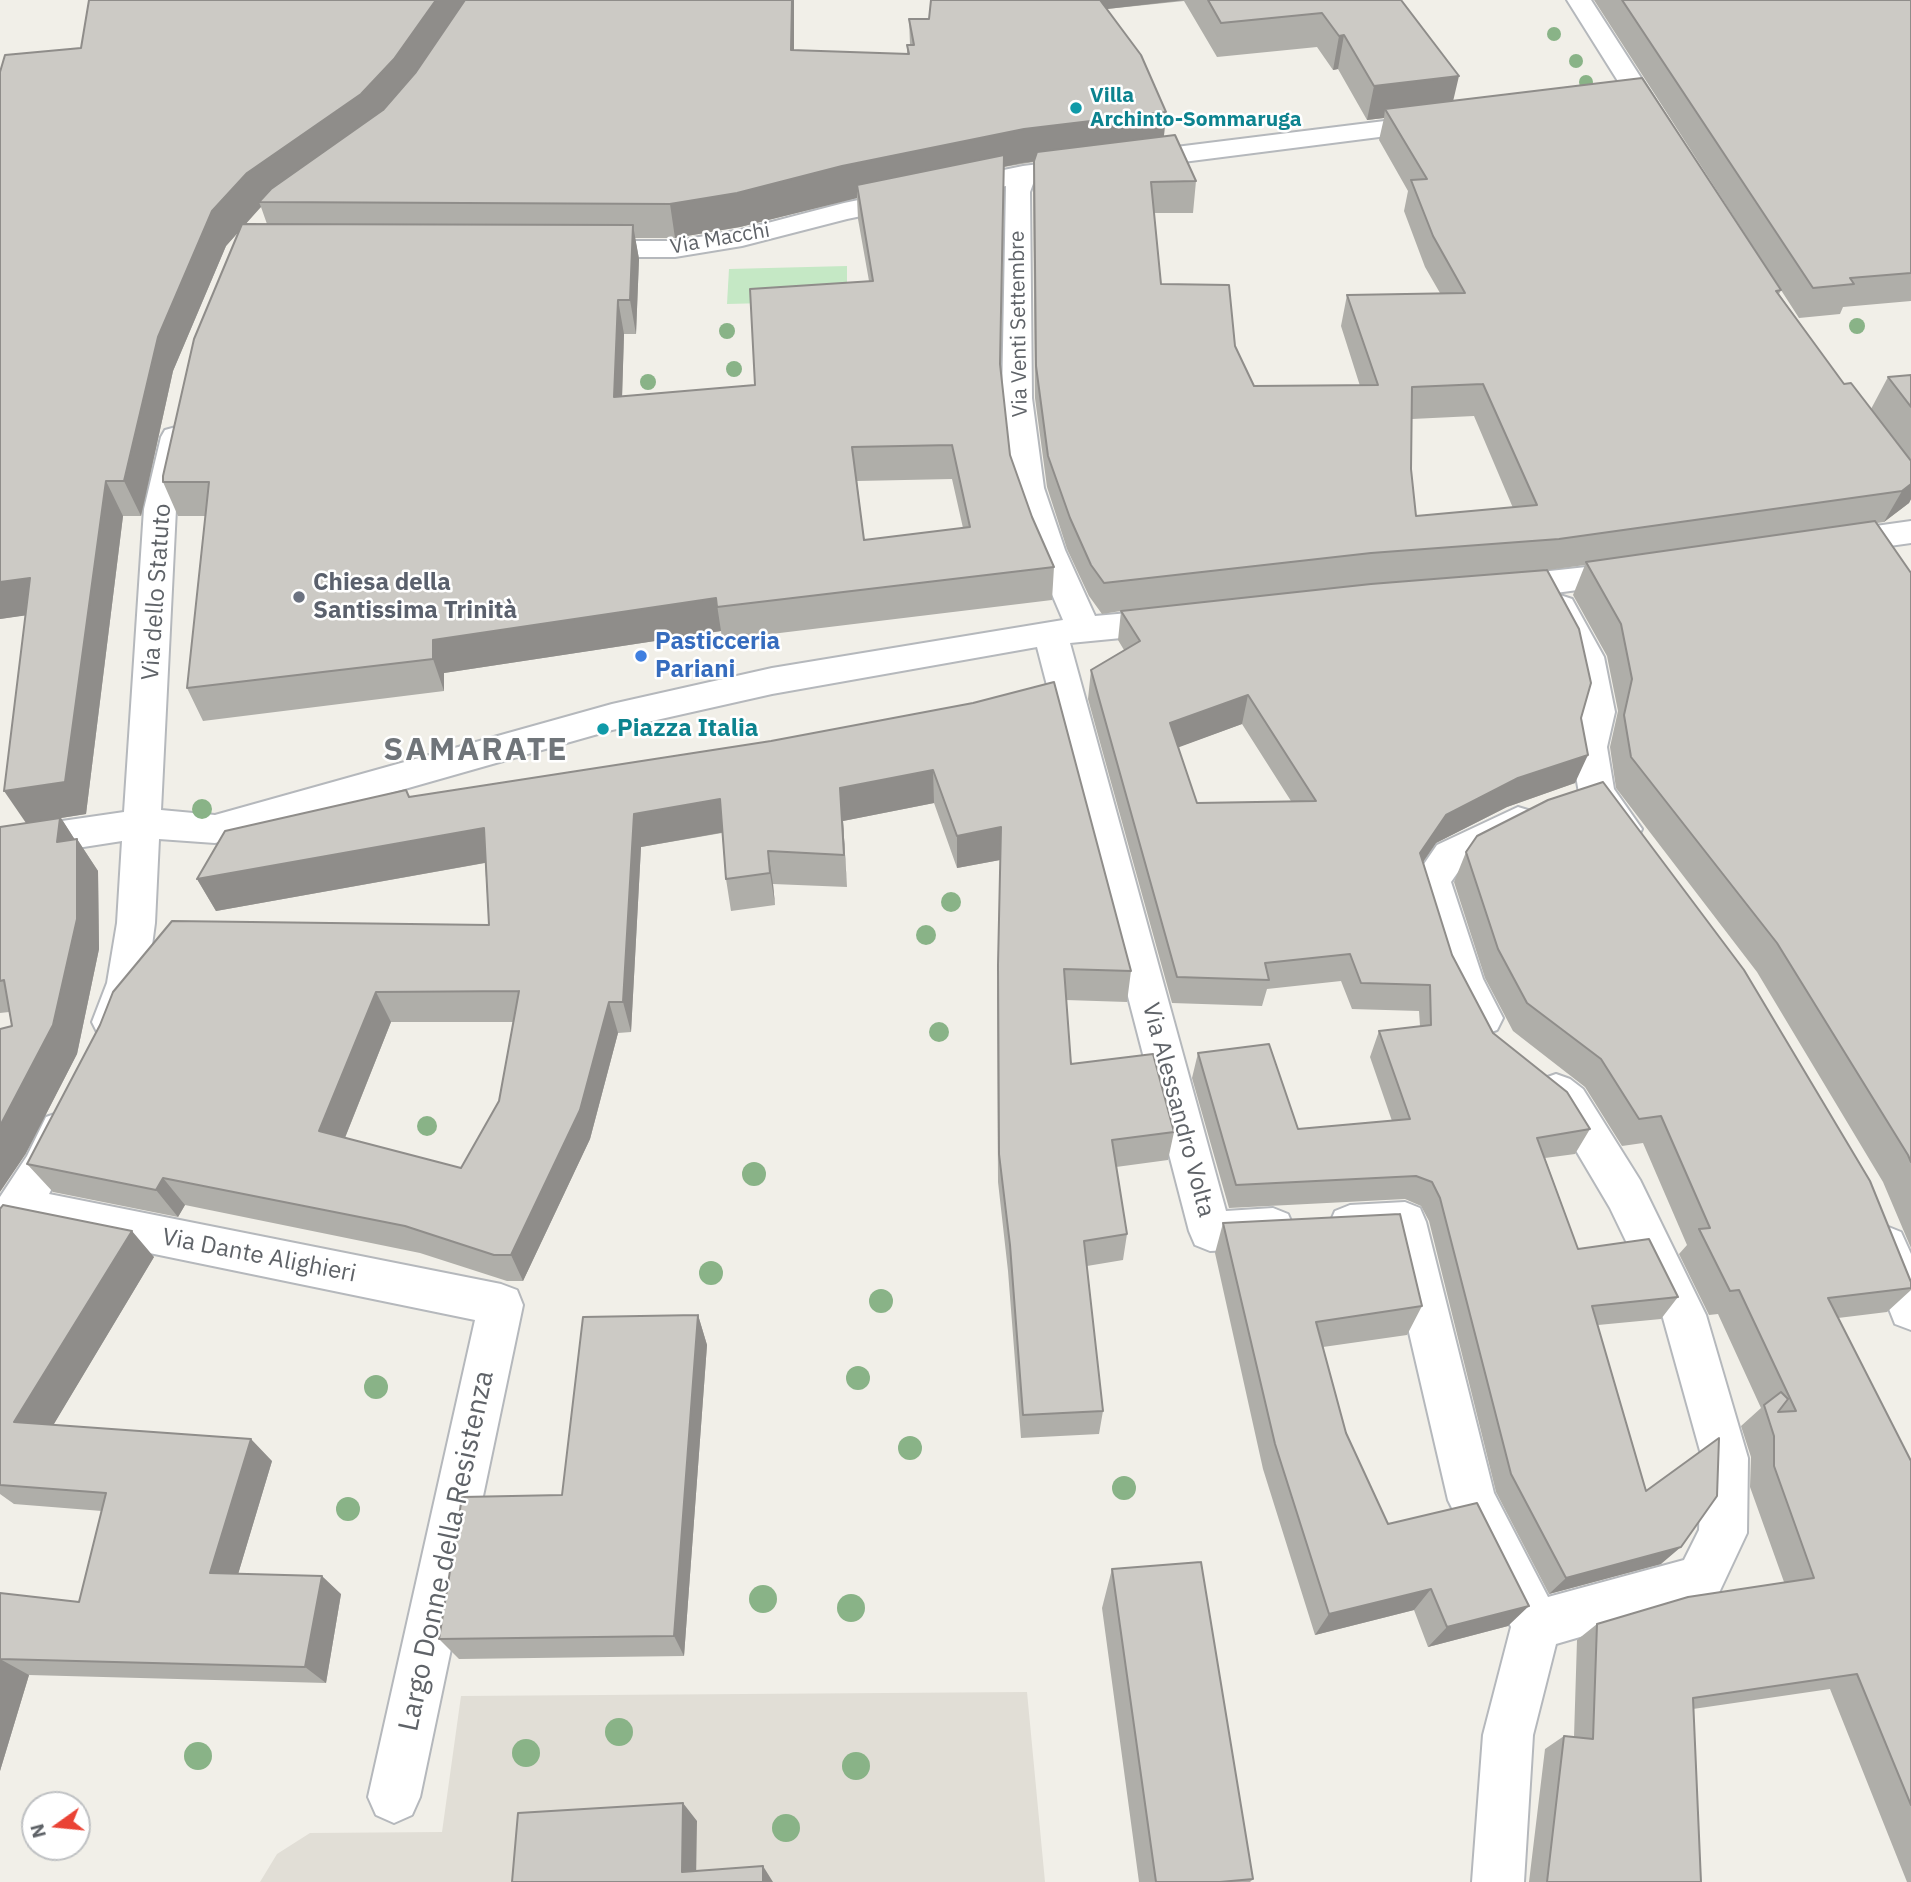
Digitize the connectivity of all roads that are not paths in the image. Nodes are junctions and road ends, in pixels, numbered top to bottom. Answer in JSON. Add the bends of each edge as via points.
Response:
{"nodes":[{"id":1,"x":1579,"y":0,"type":"edge"},
{"id":2,"x":1641,"y":97,"type":"junction"},
{"id":3,"x":1613,"y":101,"type":"edge"},
{"id":4,"x":1462,"y":120,"type":"edge"},
{"id":5,"x":1671,"y":144,"type":"edge"},
{"id":6,"x":1023,"y":174,"type":"junction"},
{"id":7,"x":563,"y":249,"type":"edge"},
{"id":8,"x":182,"y":410,"type":"edge"},
{"id":9,"x":1911,"y":532,"type":"edge"},
{"id":10,"x":1804,"y":548,"type":"edge"},
{"id":11,"x":1656,"y":569,"type":"edge"},
{"id":12,"x":1548,"y":585,"type":"junction"},
{"id":13,"x":1469,"y":591,"type":"edge"},
{"id":14,"x":1209,"y":618,"type":"edge"},
{"id":15,"x":1067,"y":632,"type":"junction"},
{"id":16,"x":1597,"y":793,"type":"junction"},
{"id":17,"x":143,"y":823,"type":"junction"},
{"id":18,"x":0,"y":845,"type":"edge"},
{"id":19,"x":1645,"y":857,"type":"edge"},
{"id":20,"x":100,"y":1054,"type":"edge"},
{"id":21,"x":78,"y":1098,"type":"edge"},
{"id":22,"x":1871,"y":1209,"type":"edge"},
{"id":23,"x":8,"y":1220,"type":"edge"},
{"id":24,"x":501,"y":1305,"type":"joint"},
{"id":25,"x":1911,"y":1310,"type":"edge"},
{"id":26,"x":1536,"y":1625,"type":"junction"},
{"id":27,"x":394,"y":1797,"type":"dead end"},
{"id":28,"x":1498,"y":1882,"type":"edge"}],
"edges":[{"from":1,"to":2,"type":"street"},
{"from":2,"to":3,"type":"street"},
{"from":2,"to":5,"type":"street"},
{"from":4,"to":6,"type":"street","name":"Via Macchi"},
{"from":6,"to":7,"type":"street","name":"Via Macchi","via":[[675,250]]},
{"from":6,"to":15,"type":"street","name":"Via Venti Settembre","via":[[1017,192],[1017,398],[1028,488],[1049,550]]},
{"from":8,"to":17,"type":"street","name":"Via dello Statuto","via":[[159,509]]},
{"from":9,"to":10,"type":"street"},
{"from":11,"to":12,"type":"street"},
{"from":12,"to":13,"type":"street"},
{"from":12,"to":16,"type":"street","via":[[1587,657],[1598,712],[1589,747]]},
{"from":14,"to":15,"type":"street"},
{"from":15,"to":17,"type":"street","via":[[772,681],[612,717],[215,829]]},
{"from":15,"to":26,"type":"street","name":"Via Alessandro Volta","via":[[1210,1231],[1405,1222],[1472,1500]]},
{"from":16,"to":19,"type":"street"},
{"from":16,"to":26,"type":"street","via":[[1521,819],[1450,855],[1432,880],[1464,980],[1497,1045],[1569,1102],[1625,1194],[1684,1315],[1725,1458],[1723,1533],[1700,1580]]},
{"from":17,"to":18,"type":"street"},
{"from":17,"to":20,"type":"street","via":[[127,983]]},
{"from":21,"to":23,"type":"street","name":"Via Dante Alighieri","via":[[42,1169]]},
{"from":22,"to":25,"type":"street"},
{"from":23,"to":24,"type":"street","name":"Via Dante Alighieri"},
{"from":24,"to":27,"type":"street","name":"Largo Donne della Resistenza"},
{"from":26,"to":28,"type":"street","via":[[1508,1735]]}]}
